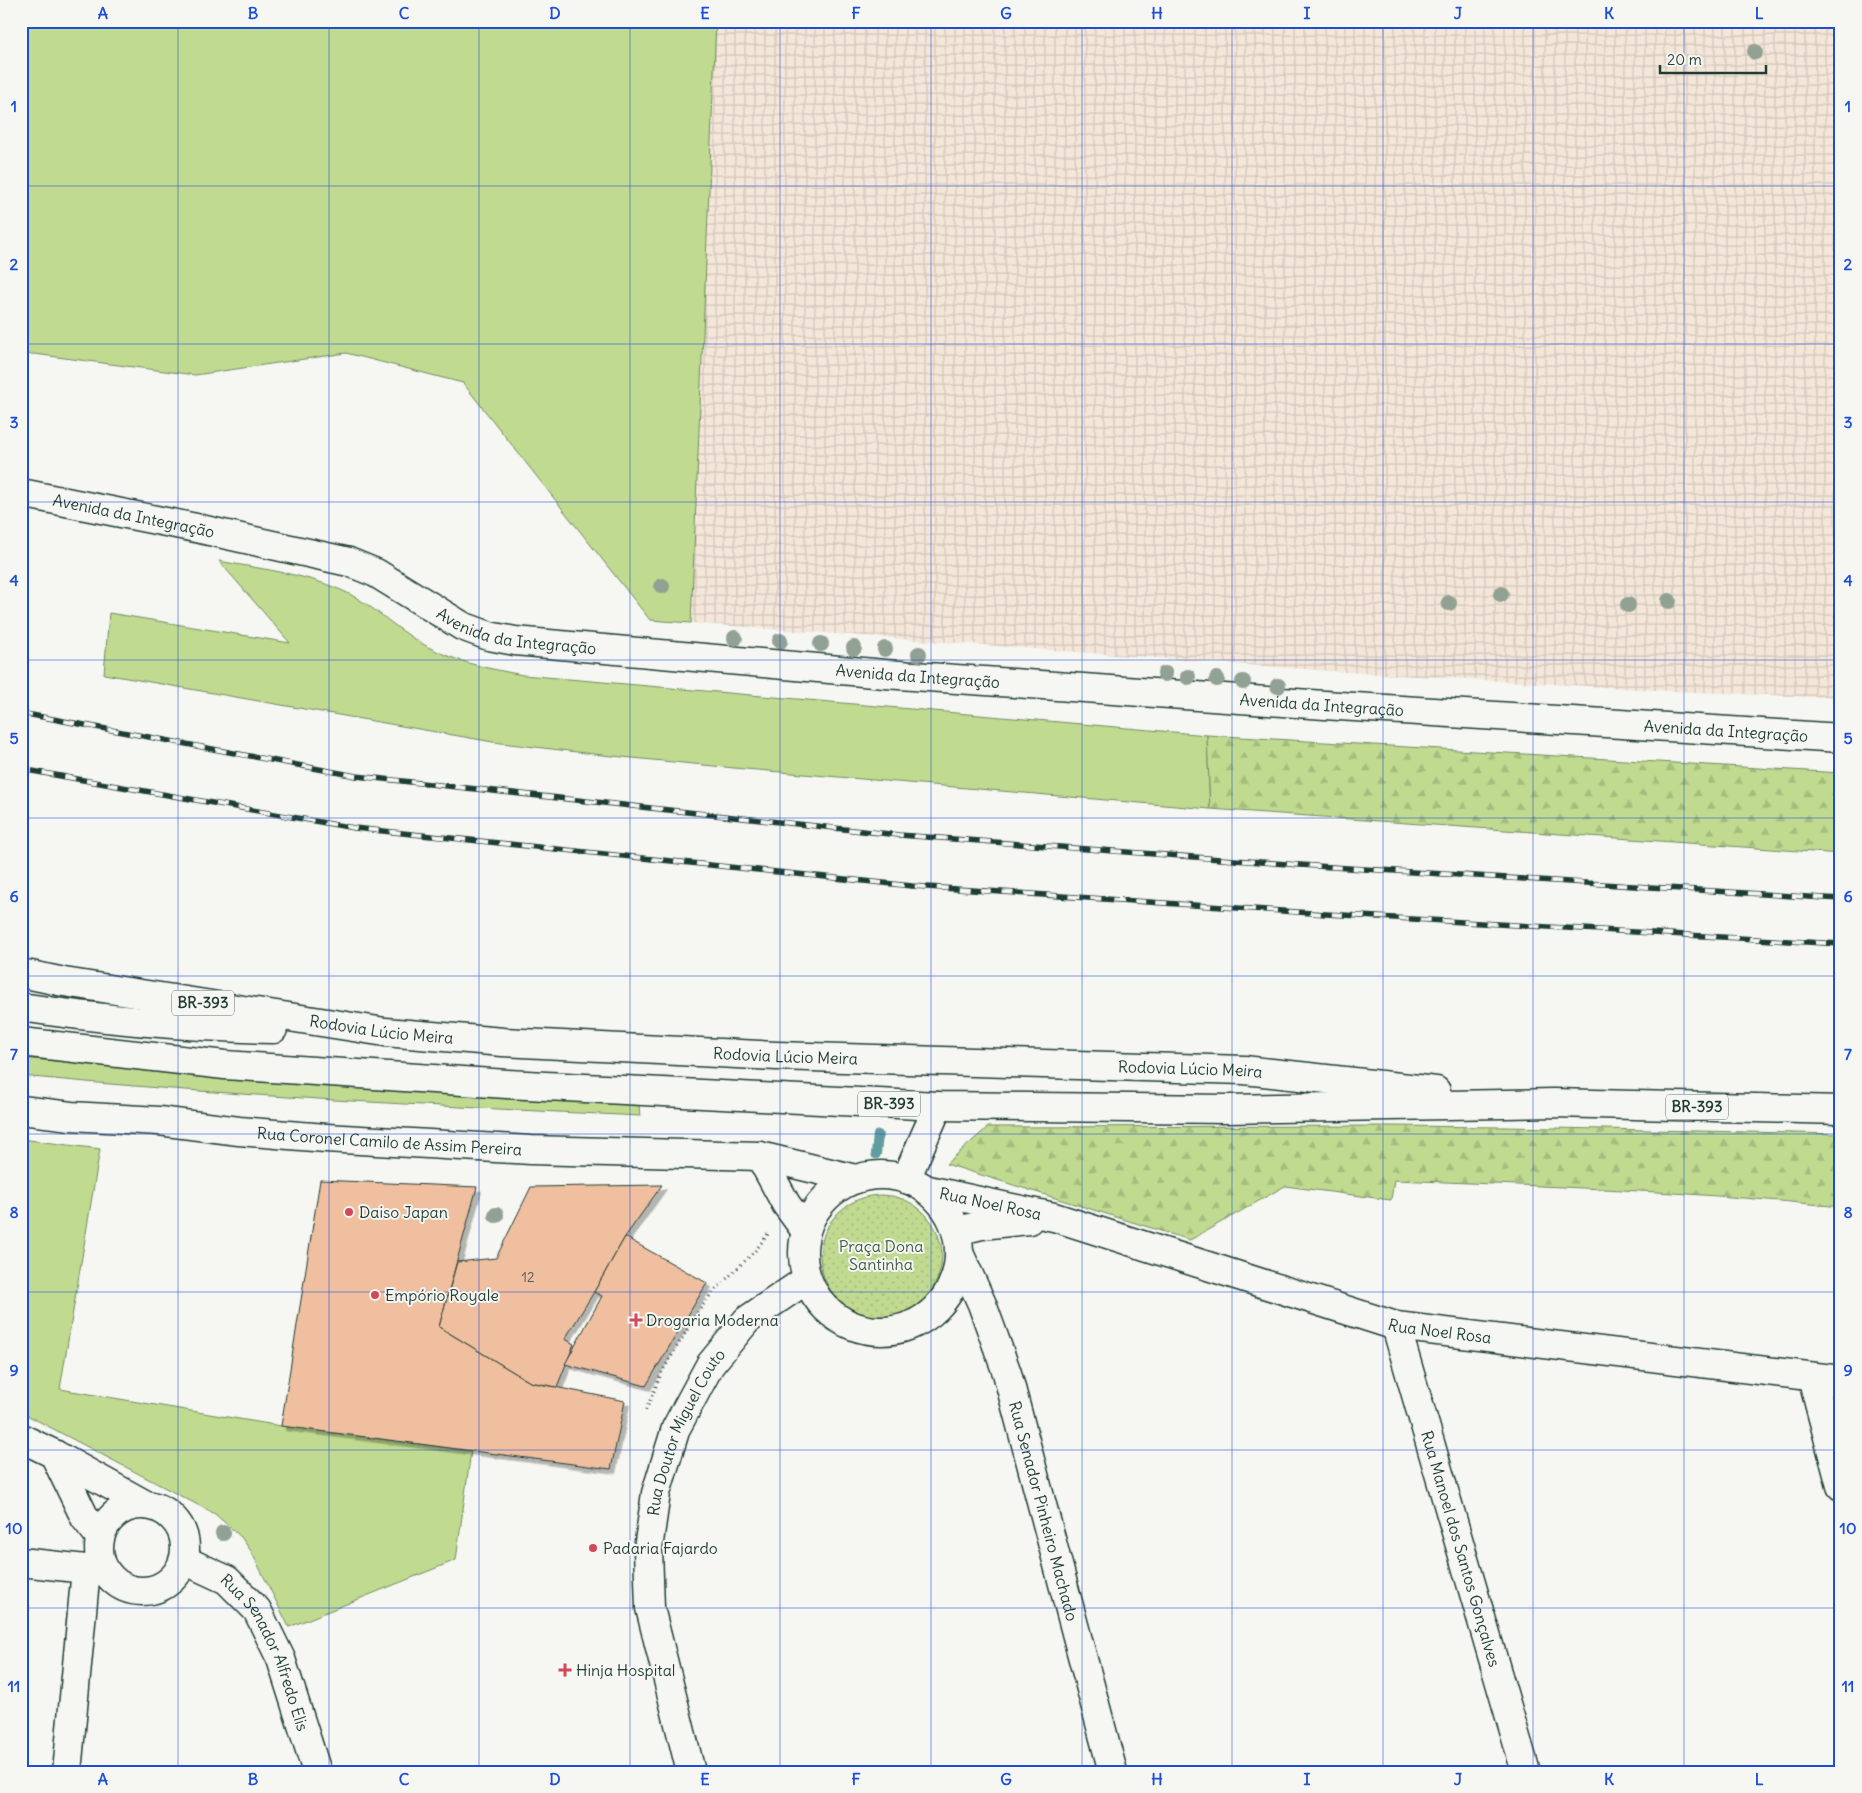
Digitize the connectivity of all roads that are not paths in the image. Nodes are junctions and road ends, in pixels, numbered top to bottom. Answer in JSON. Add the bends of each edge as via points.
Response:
{"nodes":[{"id":1,"x":21,"y":493,"type":"edge"},
{"id":2,"x":1841,"y":738,"type":"edge"},
{"id":3,"x":21,"y":973,"type":"edge"},
{"id":4,"x":21,"y":1007,"type":"edge"},
{"id":5,"x":385,"y":1032,"type":"junction"},
{"id":6,"x":21,"y":1042,"type":"edge"},
{"id":7,"x":1554,"y":1103,"type":"junction"},
{"id":8,"x":938,"y":1106,"type":"junction"},
{"id":9,"x":21,"y":1110,"type":"edge"},
{"id":10,"x":1841,"y":1110,"type":"edge"},
{"id":11,"x":760,"y":1156,"type":"junction"},
{"id":12,"x":856,"y":1179,"type":"junction"},
{"id":13,"x":917,"y":1184,"type":"junction"},
{"id":14,"x":1054,"y":1217,"type":"junction"},
{"id":15,"x":805,"y":1230,"type":"junction"},
{"id":16,"x":958,"y":1243,"type":"junction"},
{"id":17,"x":806,"y":1280,"type":"junction"},
{"id":18,"x":1396,"y":1326,"type":"junction"},
{"id":19,"x":1812,"y":1377,"type":"junction"},
{"id":20,"x":1841,"y":1380,"type":"edge"},
{"id":21,"x":21,"y":1438,"type":"edge"},
{"id":22,"x":54,"y":1454,"type":"junction"},
{"id":23,"x":1841,"y":1486,"type":"edge"},
{"id":24,"x":146,"y":1505,"type":"junction"},
{"id":25,"x":100,"y":1537,"type":"junction"},
{"id":26,"x":184,"y":1560,"type":"junction"},
{"id":27,"x":21,"y":1562,"type":"edge"},
{"id":28,"x":94,"y":1568,"type":"junction"},
{"id":29,"x":68,"y":1772,"type":"edge"},
{"id":30,"x":318,"y":1772,"type":"edge"},
{"id":31,"x":691,"y":1772,"type":"edge"},
{"id":32,"x":1114,"y":1772,"type":"edge"},
{"id":33,"x":1526,"y":1772,"type":"edge"}],
"edges":[{"from":1,"to":2,"type":"street","name":"Avenida da Integração","via":[[349,562],[376,573],[462,626],[489,636],[515,640],[895,674]]},
{"from":3,"to":5,"type":"street","name":"Rodovia Lúcio Meira","number":"BR-393"},
{"from":4,"to":5,"type":"street","via":[[205,1027]]},
{"from":5,"to":7,"type":"street","name":"Rodovia Lúcio Meira","number":"BR-393","via":[[503,1042],[777,1056],[1244,1070]]},
{"from":6,"to":8,"type":"street","name":"Rodovia Lúcio Meira","number":"BR-393","via":[[224,1065],[507,1084]]},
{"from":7,"to":8,"type":"street","name":"Rodovia Lúcio Meira","number":"BR-393","via":[[1228,1109]]},
{"from":7,"to":10,"type":"street","name":"Rodovia Lúcio Meira","number":"BR-393"},
{"from":8,"to":13,"type":"street"},
{"from":9,"to":11,"type":"street","name":"Rua Coronel Camilo de Assim Pereira","via":[[326,1138],[531,1150]]},
{"from":11,"to":12,"type":"street","name":"Rua Coronel Camilo de Assim Pereira"},
{"from":11,"to":15,"type":"street","via":[[786,1204]]},
{"from":12,"to":13,"type":"street","via":[[881,1174]]},
{"from":12,"to":15,"type":"street","via":[[834,1190],[816,1208]]},
{"from":13,"to":14,"type":"street","name":"Rua Noel Rosa"},
{"from":13,"to":16,"type":"street","via":[[945,1208]]},
{"from":14,"to":16,"type":"street","name":"Rua Noel Rosa","via":[[982,1225]]},
{"from":14,"to":18,"type":"street","name":"Rua Noel Rosa"},
{"from":15,"to":17,"type":"street","via":[[802,1255]]},
{"from":16,"to":17,"type":"street","via":[[955,1282],[940,1306],[919,1323],[893,1331],[866,1331],[840,1321],[820,1304]]},
{"from":16,"to":32,"type":"street","name":"Rua Senador Pinheiro Machado","via":[[1006,1373]]},
{"from":17,"to":31,"type":"street","name":"Rua Doutor Miguel Couto","via":[[747,1320],[710,1365],[676,1428],[656,1493],[648,1548],[650,1608]]},
{"from":18,"to":19,"type":"street","name":"Rua Noel Rosa"},
{"from":18,"to":33,"type":"street","name":"Rua Manoel dos Santos Gonçalves"},
{"from":19,"to":20,"type":"street","name":"Rua Noel Rosa"},
{"from":19,"to":23,"type":"street"},
{"from":21,"to":22,"type":"street"},
{"from":22,"to":24,"type":"street"},
{"from":22,"to":25,"type":"street","via":[[85,1518]]},
{"from":24,"to":25,"type":"street","via":[[131,1506],[117,1512]]},
{"from":24,"to":26,"type":"street","via":[[173,1518],[185,1545]]},
{"from":25,"to":28,"type":"street"},
{"from":26,"to":28,"type":"street","via":[[172,1579],[153,1591],[137,1592],[123,1587]]},
{"from":26,"to":30,"type":"street","name":"Rua Senador Alfredo Elis","via":[[227,1580],[257,1610],[281,1660]]},
{"from":27,"to":28,"type":"street"},
{"from":28,"to":29,"type":"street"}]}
